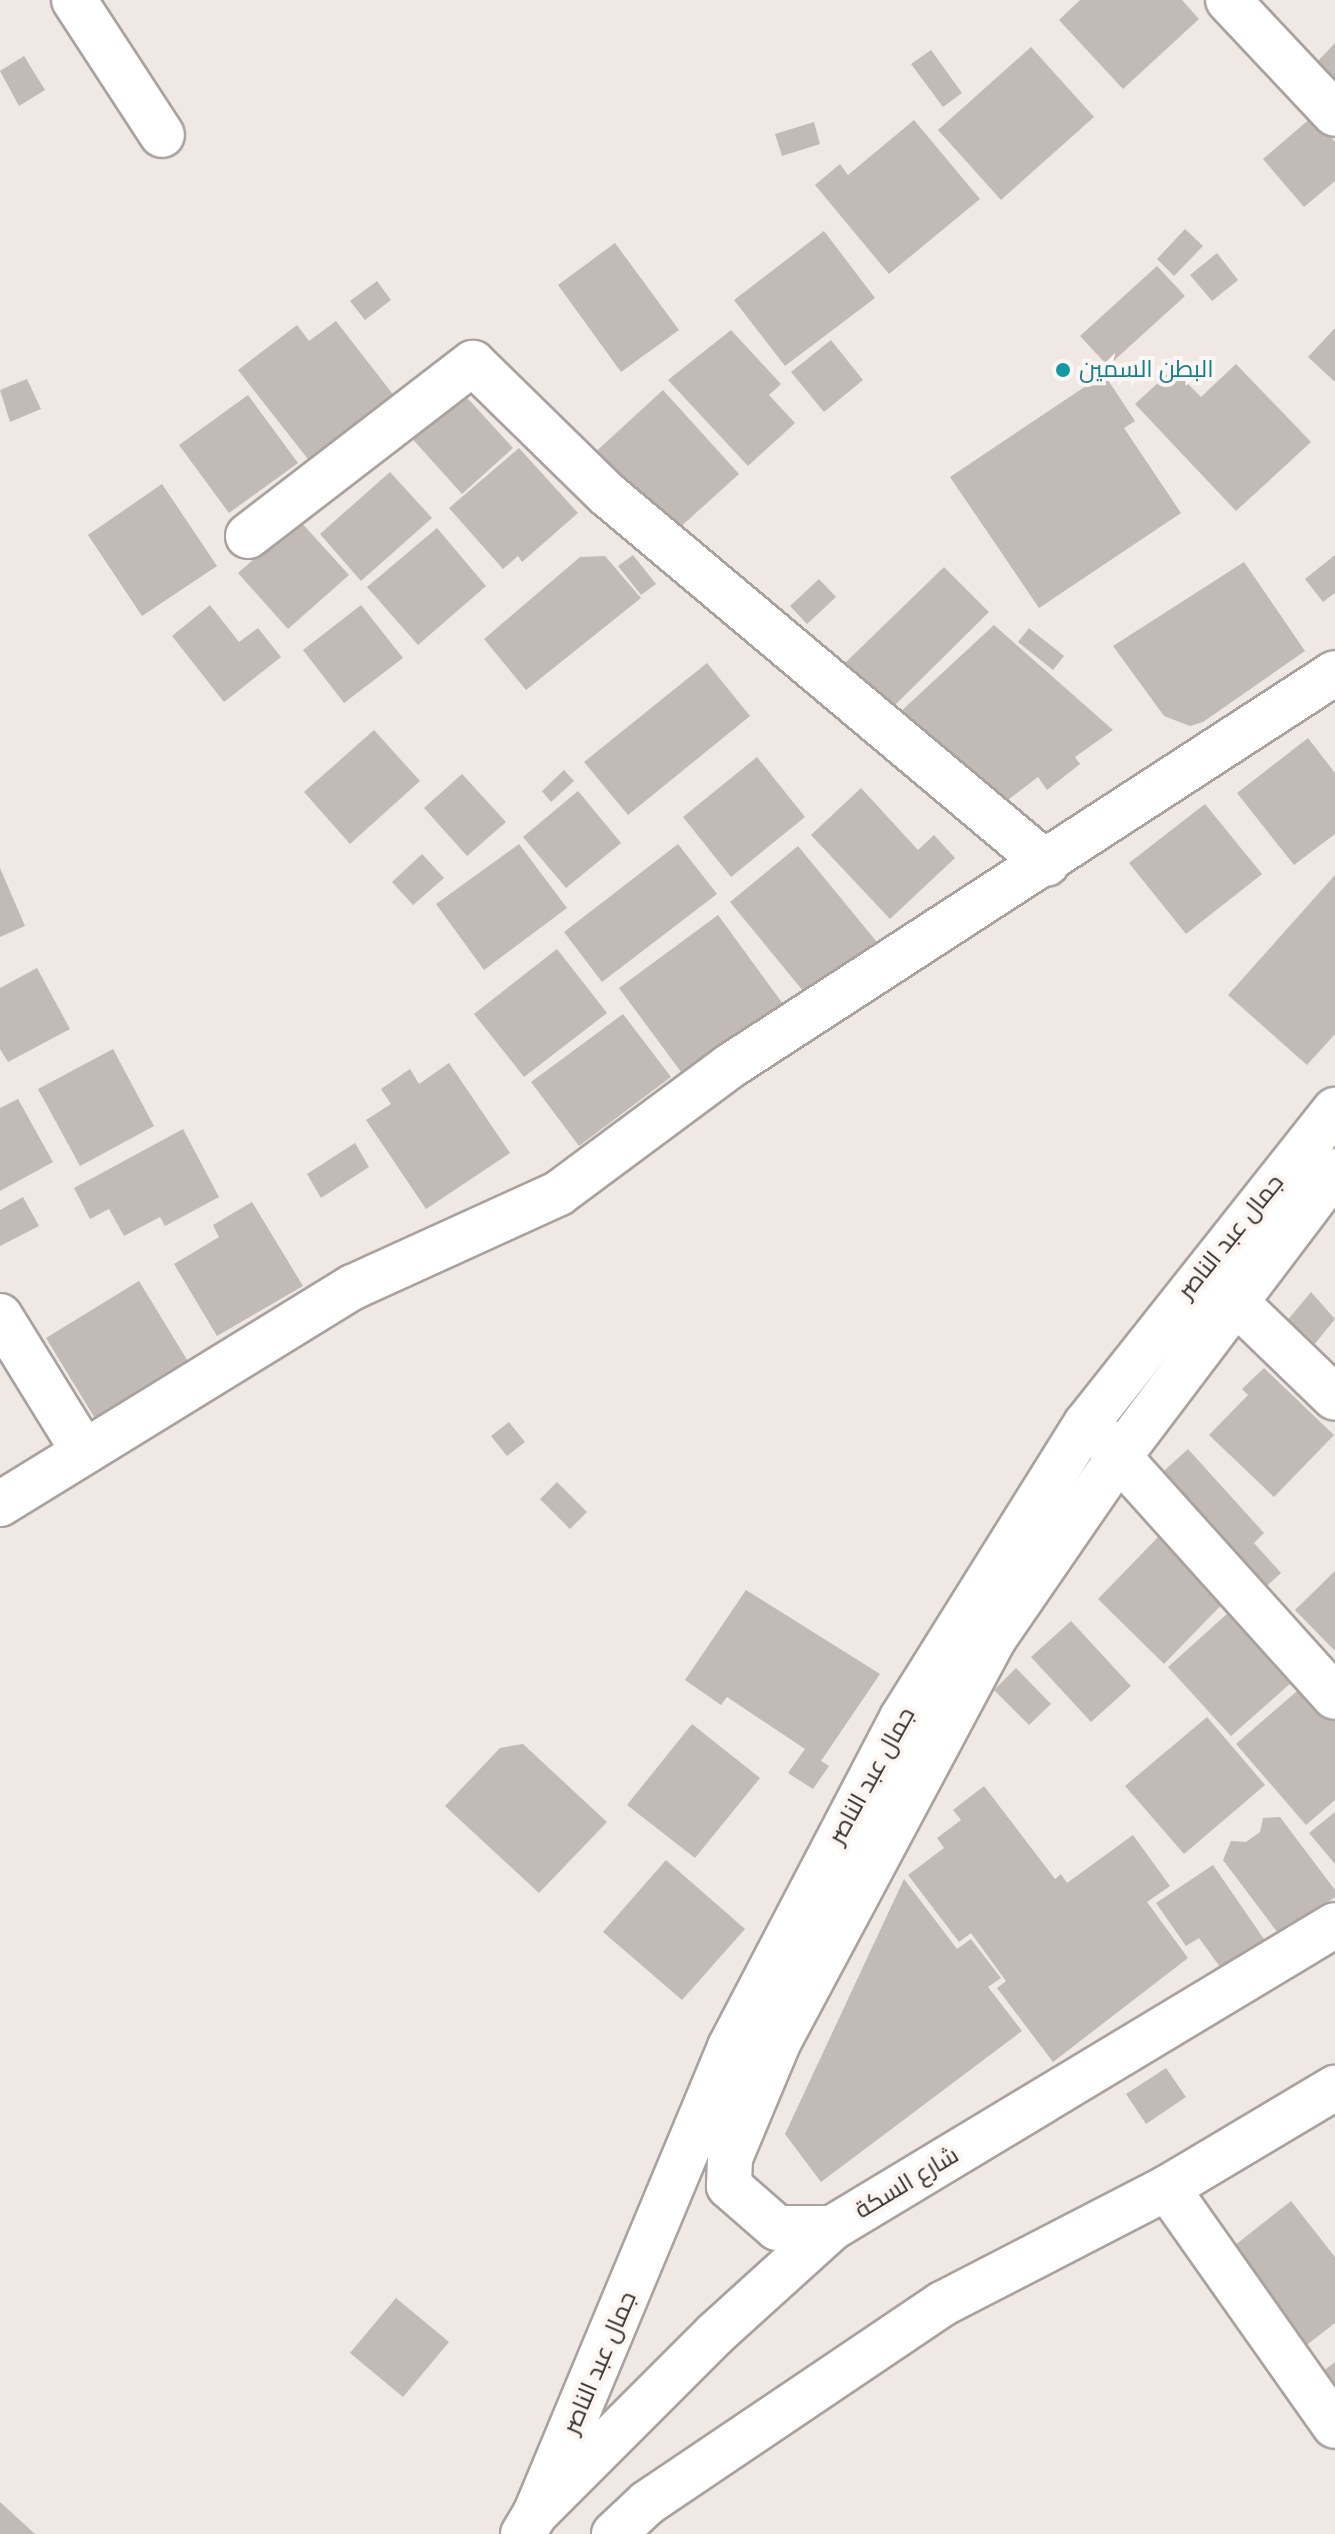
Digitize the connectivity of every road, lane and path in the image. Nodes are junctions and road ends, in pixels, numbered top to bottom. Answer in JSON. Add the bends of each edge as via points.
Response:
{"nodes":[{"id":1,"x":74,"y":0,"type":"edge"},
{"id":2,"x":1228,"y":0,"type":"edge"},
{"id":3,"x":1335,"y":114,"type":"edge"},
{"id":4,"x":162,"y":135,"type":"dead end"},
{"id":5,"x":248,"y":536,"type":"dead end"},
{"id":6,"x":1335,"y":673,"type":"edge"},
{"id":7,"x":1047,"y":864,"type":"junction"},
{"id":8,"x":1335,"y":1110,"type":"edge"},
{"id":9,"x":1335,"y":1171,"type":"edge"},
{"id":10,"x":1203,"y":1271,"type":"junction"},
{"id":11,"x":1238,"y":1304,"type":"junction"},
{"id":12,"x":0,"y":1316,"type":"edge"},
{"id":13,"x":1335,"y":1398,"type":"edge"},
{"id":14,"x":1086,"y":1424,"type":"junction"},
{"id":15,"x":84,"y":1452,"type":"junction"},
{"id":16,"x":1121,"y":1454,"type":"junction"},
{"id":17,"x":0,"y":1504,"type":"edge"},
{"id":18,"x":1335,"y":1697,"type":"edge"},
{"id":19,"x":1335,"y":1925,"type":"edge"},
{"id":20,"x":1335,"y":2088,"type":"edge"},
{"id":21,"x":1167,"y":2188,"type":"junction"},
{"id":22,"x":832,"y":2228,"type":"junction"},
{"id":23,"x":1335,"y":2426,"type":"edge"},
{"id":24,"x":523,"y":2527,"type":"edge"},
{"id":25,"x":614,"y":2534,"type":"edge"}],
"edges":[{"from":1,"to":4,"type":"street"},
{"from":2,"to":3,"type":"street"},
{"from":5,"to":7,"type":"street","via":[[473,363],[608,495]]},
{"from":6,"to":7,"type":"street"},
{"from":7,"to":15,"type":"street","via":[[730,1066],[559,1193],[353,1287]]},
{"from":8,"to":10,"type":"street","name":"جمال عبد الناصر"},
{"from":9,"to":11,"type":"street","name":"جمال عبد الناصر"},
{"from":10,"to":11,"type":"street"},
{"from":10,"to":14,"type":"street","name":"جمال عبد الناصر"},
{"from":11,"to":13,"type":"street"},
{"from":11,"to":16,"type":"street","name":"جمال عبد الناصر"},
{"from":12,"to":15,"type":"street"},
{"from":14,"to":16,"type":"street"},
{"from":14,"to":24,"type":"street","name":"جمال عبد الناصر","via":[[902,1718],[783,1939],[730,2047]]},
{"from":15,"to":17,"type":"street"},
{"from":16,"to":18,"type":"street"},
{"from":16,"to":22,"type":"street","name":"جمال عبد الناصر","via":[[993,1640],[778,2043],[730,2158],[729,2186],[777,2228]]},
{"from":19,"to":22,"type":"street","name":"شارع السكة"},
{"from":20,"to":21,"type":"street"},
{"from":21,"to":23,"type":"street"},
{"from":21,"to":25,"type":"street","via":[[942,2304],[647,2503]]},
{"from":22,"to":24,"type":"street","name":"شارع السكة","via":[[715,2334]]}]}
